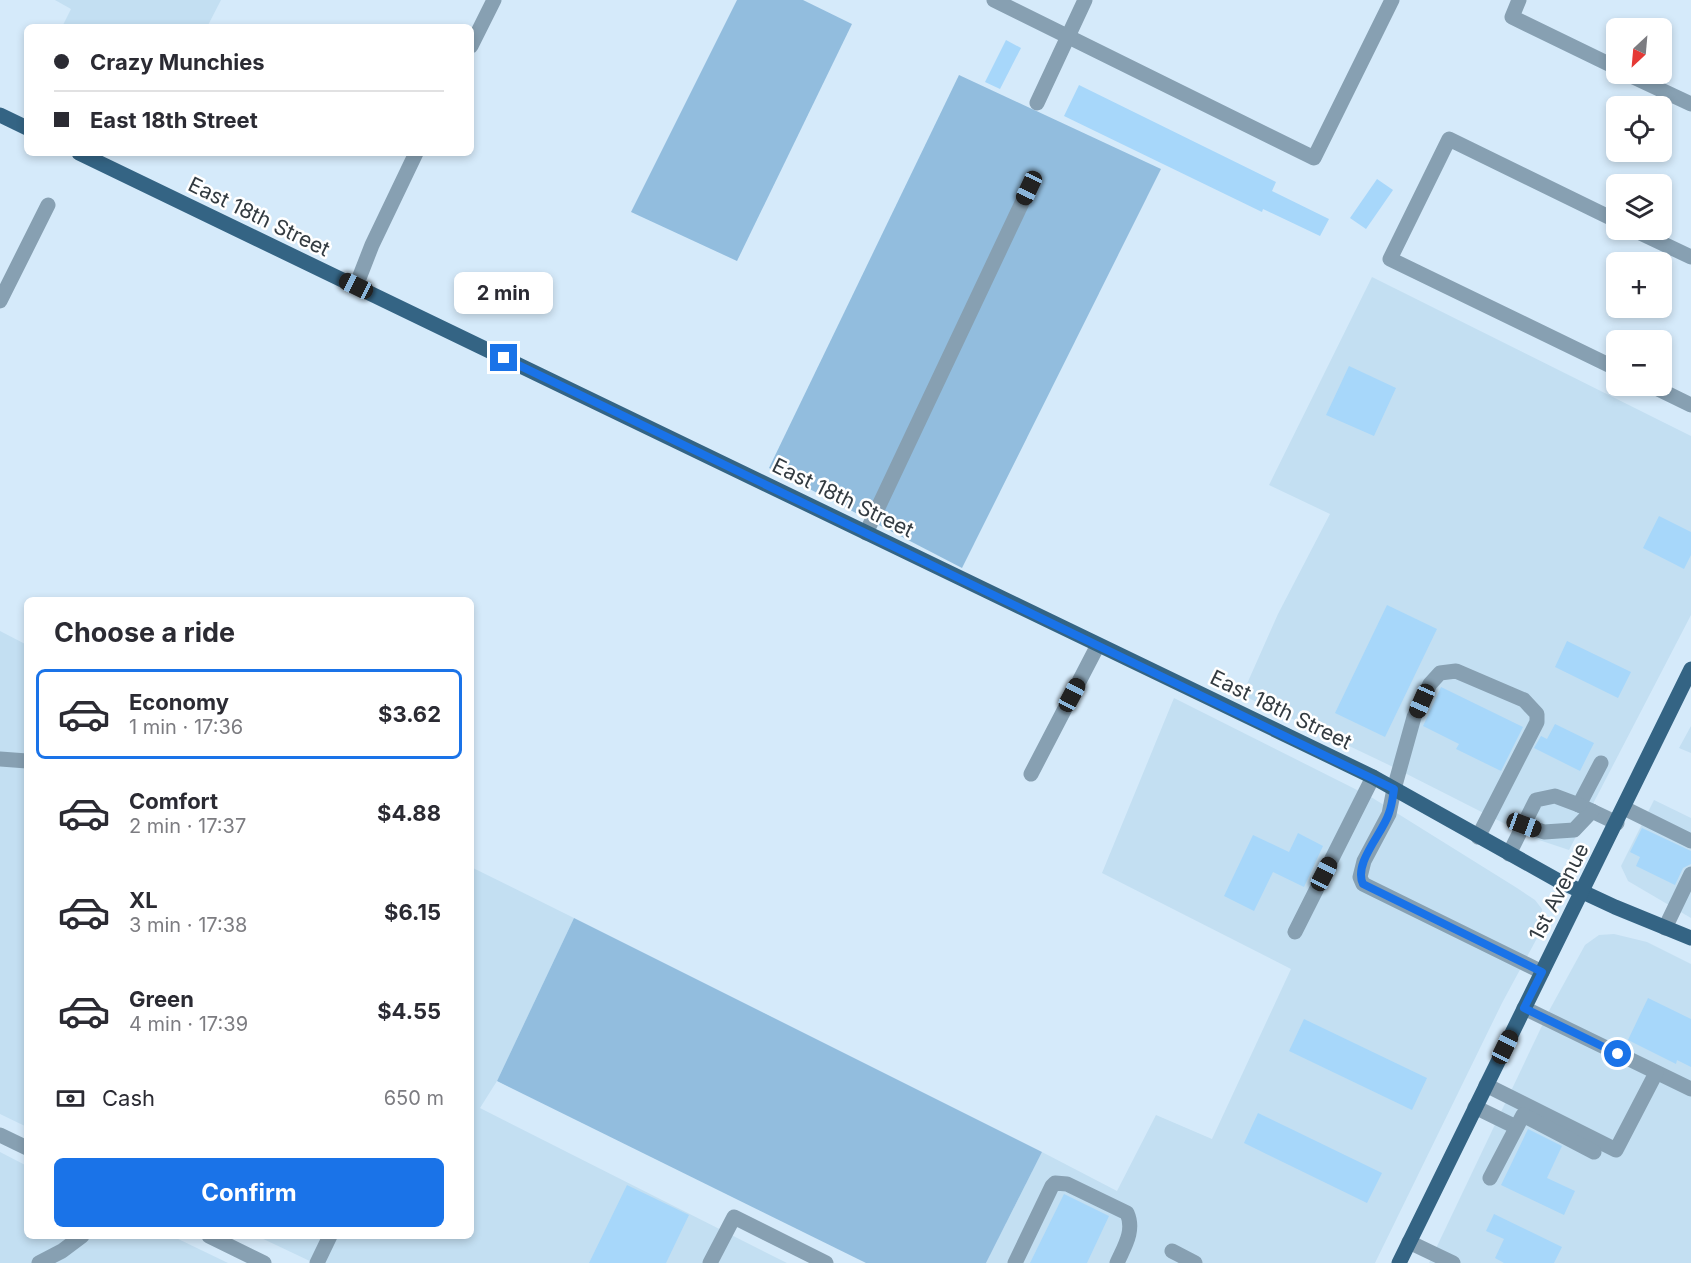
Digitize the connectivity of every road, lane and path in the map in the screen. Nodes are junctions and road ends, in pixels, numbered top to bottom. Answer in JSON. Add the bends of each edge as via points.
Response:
{"nodes":[{"id":1,"x":494,"y":0,"type":"edge"},
{"id":2,"x":994,"y":0,"type":"edge"},
{"id":3,"x":1085,"y":0,"type":"edge"},
{"id":4,"x":1392,"y":0,"type":"edge"},
{"id":5,"x":1519,"y":0,"type":"edge"},
{"id":6,"x":1068,"y":37,"type":"junction"},
{"id":7,"x":474,"y":40,"type":"edge"},
{"id":8,"x":1606,"y":63,"type":"edge"},
{"id":9,"x":1649,"y":84,"type":"edge"},
{"id":10,"x":1037,"y":103,"type":"dead end"},
{"id":11,"x":1691,"y":104,"type":"edge"},
{"id":12,"x":0,"y":115,"type":"edge"},
{"id":13,"x":24,"y":127,"type":"edge"},
{"id":14,"x":85,"y":156,"type":"edge"},
{"id":15,"x":415,"y":156,"type":"edge"},
{"id":16,"x":1029,"y":188,"type":"dead end"},
{"id":17,"x":48,"y":205,"type":"dead end"},
{"id":18,"x":1606,"y":216,"type":"edge"},
{"id":19,"x":1655,"y":240,"type":"edge"},
{"id":20,"x":1691,"y":257,"type":"edge"},
{"id":21,"x":356,"y":286,"type":"junction"},
{"id":22,"x":0,"y":301,"type":"edge"},
{"id":23,"x":1606,"y":364,"type":"edge"},
{"id":24,"x":1672,"y":396,"type":"edge"},
{"id":25,"x":1691,"y":405,"type":"edge"},
{"id":26,"x":866,"y":533,"type":"junction"},
{"id":27,"x":1098,"y":645,"type":"junction"},
{"id":28,"x":1691,"y":669,"type":"edge"},
{"id":29,"x":0,"y":759,"type":"edge"},
{"id":30,"x":24,"y":761,"type":"edge"},
{"id":31,"x":1601,"y":763,"type":"dead end"},
{"id":32,"x":1031,"y":774,"type":"dead end"},
{"id":33,"x":1373,"y":777,"type":"junction"},
{"id":34,"x":1394,"y":789,"type":"junction"},
{"id":35,"x":1586,"y":808,"type":"junction"},
{"id":36,"x":1624,"y":808,"type":"junction"},
{"id":37,"x":1617,"y":823,"type":"junction"},
{"id":38,"x":1524,"y":825,"type":"junction"},
{"id":39,"x":1478,"y":837,"type":"junction"},
{"id":40,"x":1691,"y":841,"type":"edge"},
{"id":41,"x":1509,"y":854,"type":"junction"},
{"id":42,"x":1691,"y":874,"type":"edge"},
{"id":43,"x":1582,"y":892,"type":"junction"},
{"id":44,"x":1665,"y":928,"type":"junction"},
{"id":45,"x":1295,"y":932,"type":"dead end"},
{"id":46,"x":1691,"y":938,"type":"edge"},
{"id":47,"x":1542,"y":972,"type":"junction"},
{"id":48,"x":1524,"y":1008,"type":"junction"},
{"id":49,"x":1656,"y":1073,"type":"junction"},
{"id":50,"x":1486,"y":1085,"type":"junction"},
{"id":51,"x":1691,"y":1089,"type":"edge"},
{"id":52,"x":1475,"y":1107,"type":"junction"},
{"id":53,"x":1516,"y":1127,"type":"junction"},
{"id":54,"x":0,"y":1135,"type":"edge"},
{"id":55,"x":24,"y":1147,"type":"edge"},
{"id":56,"x":1594,"y":1152,"type":"dead end"},
{"id":57,"x":1490,"y":1178,"type":"dead end"},
{"id":58,"x":78,"y":1239,"type":"edge"},
{"id":59,"x":215,"y":1239,"type":"edge"},
{"id":60,"x":329,"y":1239,"type":"edge"},
{"id":61,"x":1409,"y":1242,"type":"junction"},
{"id":62,"x":1172,"y":1251,"type":"dead end"},
{"id":63,"x":39,"y":1263,"type":"edge"},
{"id":64,"x":264,"y":1263,"type":"edge"},
{"id":65,"x":317,"y":1263,"type":"edge"},
{"id":66,"x":710,"y":1263,"type":"edge"},
{"id":67,"x":826,"y":1263,"type":"edge"},
{"id":68,"x":1015,"y":1263,"type":"edge"},
{"id":69,"x":1117,"y":1263,"type":"edge"},
{"id":70,"x":1195,"y":1263,"type":"edge"},
{"id":71,"x":1399,"y":1263,"type":"edge"},
{"id":72,"x":1453,"y":1263,"type":"edge"}],
"edges":[{"from":1,"to":7,"type":"street"},
{"from":2,"to":6,"type":"street"},
{"from":3,"to":6,"type":"street"},
{"from":4,"to":6,"type":"street","via":[[1314,158]]},
{"from":5,"to":8,"type":"street","via":[[1512,17]]},
{"from":6,"to":10,"type":"street"},
{"from":9,"to":11,"type":"street"},
{"from":12,"to":13,"type":"main road"},
{"from":14,"to":21,"type":"main road","name":"East 18th Street"},
{"from":15,"to":21,"type":"street"},
{"from":16,"to":26,"type":"street"},
{"from":17,"to":22,"type":"street"},
{"from":18,"to":23,"type":"street","via":[[1449,139],[1390,259]]},
{"from":19,"to":20,"type":"street"},
{"from":21,"to":26,"type":"main road","name":"East 18th Street"},
{"from":24,"to":25,"type":"street"},
{"from":26,"to":27,"type":"main road","name":"East 18th Street"},
{"from":27,"to":32,"type":"street"},
{"from":27,"to":33,"type":"main road","name":"East 18th Street"},
{"from":28,"to":36,"type":"main road","name":"1st Avenue"},
{"from":29,"to":30,"type":"street"},
{"from":31,"to":35,"type":"street"},
{"from":33,"to":34,"type":"main road","name":"East 18th Street"},
{"from":33,"to":45,"type":"street"},
{"from":34,"to":39,"type":"main road","name":"East 18th Street"},
{"from":34,"to":39,"type":"street","via":[[1414,717],[1430,684],[1440,673],[1456,671],[1524,700],[1537,714],[1537,722]]},
{"from":34,"to":47,"type":"street","via":[[1389,814],[1364,861],[1359,877],[1363,884]]},
{"from":35,"to":37,"type":"street"},
{"from":35,"to":38,"type":"street","via":[[1574,830],[1544,832]]},
{"from":35,"to":38,"type":"street","via":[[1555,796],[1536,800]]},
{"from":36,"to":37,"type":"main road","name":"1st Avenue"},
{"from":36,"to":40,"type":"street"},
{"from":37,"to":43,"type":"main road","name":"1st Avenue"},
{"from":38,"to":41,"type":"street"},
{"from":39,"to":41,"type":"main road","name":"East 18th Street"},
{"from":41,"to":43,"type":"main road","name":"East 18th Street"},
{"from":42,"to":44,"type":"street"},
{"from":43,"to":44,"type":"main road","name":"East 18th Street"},
{"from":43,"to":47,"type":"main road","name":"1st Avenue"},
{"from":44,"to":46,"type":"main road","name":"East 18th Street"},
{"from":47,"to":48,"type":"main road","name":"1st Avenue"},
{"from":48,"to":49,"type":"street"},
{"from":48,"to":50,"type":"main road","name":"1st Avenue"},
{"from":49,"to":50,"type":"street","via":[[1616,1150]]},
{"from":49,"to":51,"type":"street"},
{"from":50,"to":52,"type":"main road","name":"1st Avenue"},
{"from":52,"to":53,"type":"street"},
{"from":52,"to":61,"type":"main road","name":"1st Avenue"},
{"from":53,"to":56,"type":"street","via":[[1523,1115]]},
{"from":53,"to":57,"type":"street"},
{"from":54,"to":55,"type":"street"},
{"from":58,"to":63,"type":"street"},
{"from":59,"to":64,"type":"street"},
{"from":60,"to":65,"type":"street"},
{"from":61,"to":71,"type":"main road","name":"1st Avenue"},
{"from":61,"to":72,"type":"street"},
{"from":62,"to":70,"type":"street"},
{"from":66,"to":67,"type":"street","via":[[734,1217]]},
{"from":68,"to":69,"type":"street","via":[[1052,1186],[1059,1182],[1127,1213],[1128,1240]]}]}
